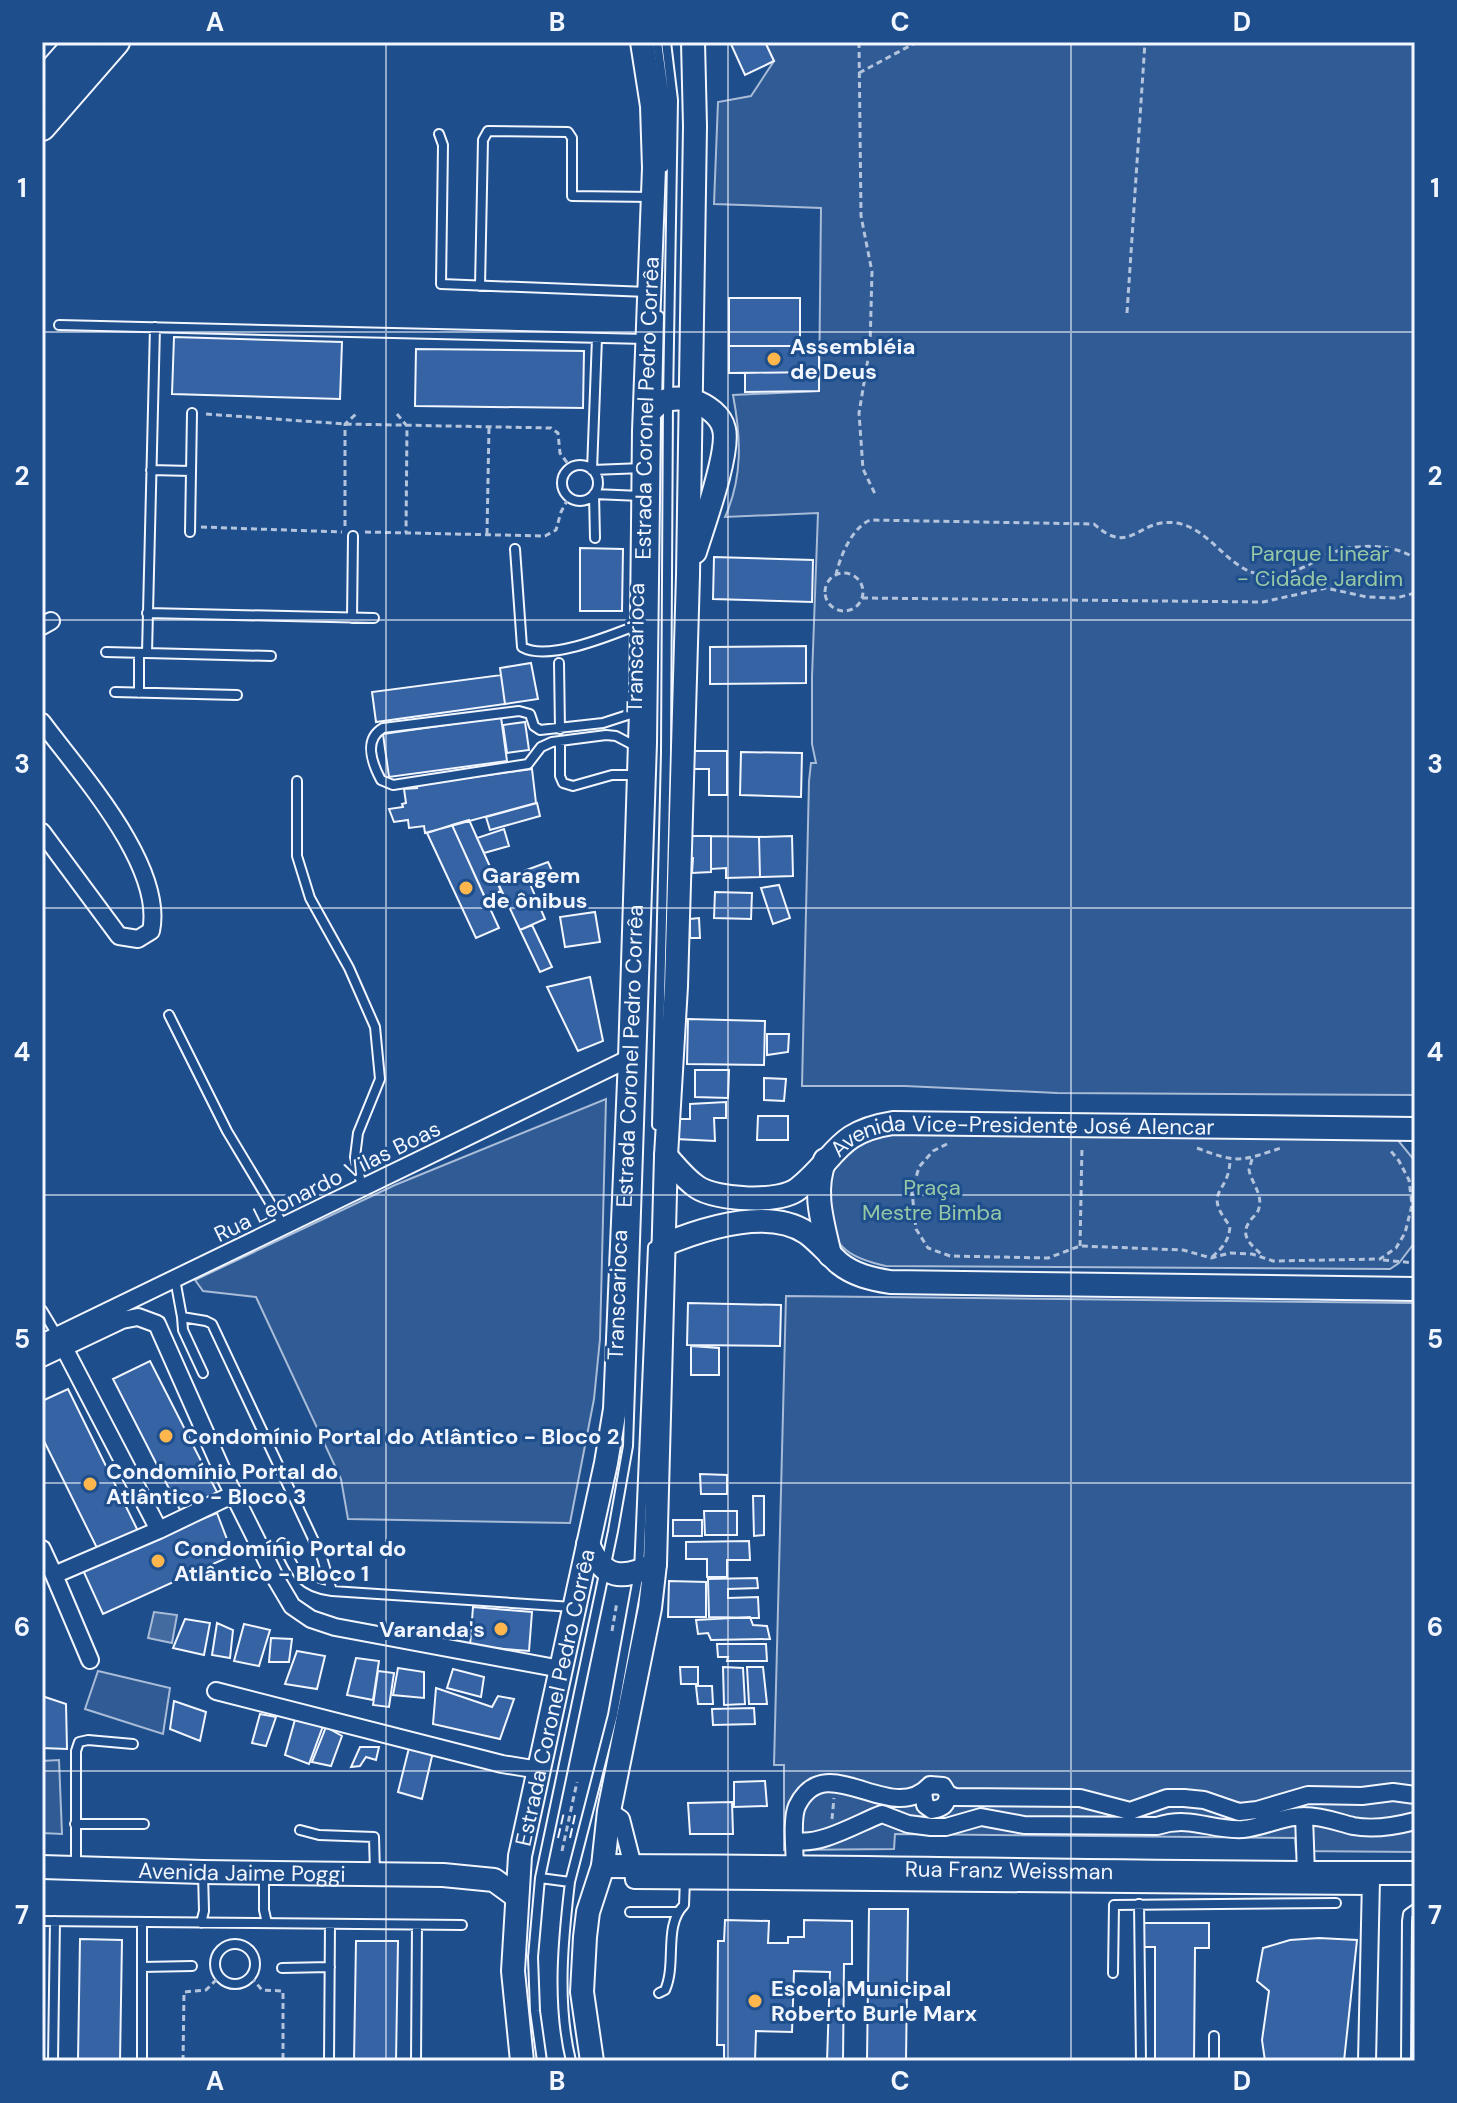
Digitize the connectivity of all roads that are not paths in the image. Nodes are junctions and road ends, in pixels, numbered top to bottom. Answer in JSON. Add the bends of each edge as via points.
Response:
{"nodes":[{"id":1,"x":66,"y":42,"type":"edge"},
{"id":2,"x":86,"y":42,"type":"edge"},
{"id":3,"x":116,"y":42,"type":"edge"},
{"id":4,"x":642,"y":42,"type":"edge"},
{"id":5,"x":657,"y":42,"type":"edge"},
{"id":6,"x":666,"y":42,"type":"edge"},
{"id":7,"x":693,"y":42,"type":"edge"},
{"id":8,"x":42,"y":69,"type":"edge"},
{"id":9,"x":42,"y":93,"type":"edge"},
{"id":10,"x":42,"y":127,"type":"edge"},
{"id":11,"x":439,"y":134,"type":"dead end"},
{"id":12,"x":653,"y":197,"type":"junction"},
{"id":13,"x":480,"y":286,"type":"junction"},
{"id":14,"x":649,"y":292,"type":"junction"},
{"id":15,"x":59,"y":325,"type":"dead end"},
{"id":16,"x":155,"y":327,"type":"junction"},
{"id":17,"x":597,"y":338,"type":"junction"},
{"id":18,"x":647,"y":339,"type":"junction"},
{"id":19,"x":671,"y":402,"type":"junction"},
{"id":20,"x":192,"y":413,"type":"road end"},
{"id":21,"x":644,"y":431,"type":"junction"},
{"id":22,"x":644,"y":468,"type":"junction"},
{"id":23,"x":151,"y":470,"type":"junction"},
{"id":24,"x":592,"y":470,"type":"junction"},
{"id":25,"x":191,"y":471,"type":"junction"},
{"id":26,"x":594,"y":494,"type":"junction"},
{"id":27,"x":643,"y":496,"type":"junction"},
{"id":28,"x":190,"y":529,"type":"road end"},
{"id":29,"x":356,"y":534,"type":"road end"},
{"id":30,"x":595,"y":538,"type":"dead end"},
{"id":31,"x":515,"y":549,"type":"dead end"},
{"id":32,"x":688,"y":575,"type":"junction"},
{"id":33,"x":147,"y":613,"type":"junction"},
{"id":34,"x":352,"y":618,"type":"junction"},
{"id":35,"x":374,"y":618,"type":"dead end"},
{"id":36,"x":641,"y":624,"type":"junction"},
{"id":37,"x":106,"y":652,"type":"dead end"},
{"id":38,"x":143,"y":653,"type":"junction"},
{"id":39,"x":271,"y":656,"type":"dead end"},
{"id":40,"x":559,"y":663,"type":"dead end"},
{"id":41,"x":115,"y":692,"type":"dead end"},
{"id":42,"x":139,"y":693,"type":"junction"},
{"id":43,"x":237,"y":695,"type":"dead end"},
{"id":44,"x":641,"y":711,"type":"junction"},
{"id":45,"x":42,"y":722,"type":"edge"},
{"id":46,"x":556,"y":729,"type":"junction"},
{"id":47,"x":556,"y":741,"type":"junction"},
{"id":48,"x":639,"y":748,"type":"junction"},
{"id":49,"x":638,"y":775,"type":"junction"},
{"id":50,"x":297,"y":781,"type":"dead end"},
{"id":51,"x":42,"y":832,"type":"edge"},
{"id":52,"x":169,"y":1015,"type":"dead end"},
{"id":53,"x":630,"y":1058,"type":"junction"},
{"id":54,"x":1398,"y":1134,"type":"edge"},
{"id":55,"x":1415,"y":1142,"type":"edge"},
{"id":56,"x":666,"y":1156,"type":"junction"},
{"id":57,"x":826,"y":1159,"type":"junction"},
{"id":58,"x":655,"y":1185,"type":"dead end"},
{"id":59,"x":363,"y":1188,"type":"junction"},
{"id":60,"x":284,"y":1226,"type":"junction"},
{"id":61,"x":658,"y":1239,"type":"junction"},
{"id":62,"x":830,"y":1255,"type":"junction"},
{"id":63,"x":1415,"y":1266,"type":"edge"},
{"id":64,"x":175,"y":1279,"type":"junction"},
{"id":65,"x":1391,"y":1289,"type":"junction"},
{"id":66,"x":1415,"y":1289,"type":"edge"},
{"id":67,"x":42,"y":1310,"type":"edge"},
{"id":68,"x":182,"y":1317,"type":"junction"},
{"id":69,"x":54,"y":1342,"type":"edge"},
{"id":70,"x":42,"y":1358,"type":"edge"},
{"id":71,"x":203,"y":1373,"type":"dead end"},
{"id":72,"x":234,"y":1494,"type":"junction"},
{"id":73,"x":159,"y":1530,"type":"junction"},
{"id":74,"x":282,"y":1543,"type":"dead end"},
{"id":75,"x":588,"y":1544,"type":"junction"},
{"id":76,"x":42,"y":1549,"type":"edge"},
{"id":77,"x":647,"y":1568,"type":"junction"},
{"id":78,"x":605,"y":1570,"type":"junction"},
{"id":79,"x":54,"y":1575,"type":"junction"},
{"id":80,"x":332,"y":1591,"type":"junction"},
{"id":81,"x":574,"y":1607,"type":"junction"},
{"id":82,"x":90,"y":1660,"type":"dead end"},
{"id":83,"x":561,"y":1669,"type":"junction"},
{"id":84,"x":216,"y":1691,"type":"dead end"},
{"id":85,"x":133,"y":1744,"type":"dead end"},
{"id":86,"x":539,"y":1770,"type":"junction"},
{"id":87,"x":1415,"y":1795,"type":"edge"},
{"id":88,"x":609,"y":1811,"type":"junction"},
{"id":89,"x":1304,"y":1816,"type":"junction"},
{"id":90,"x":1415,"y":1821,"type":"edge"},
{"id":91,"x":75,"y":1824,"type":"junction"},
{"id":92,"x":144,"y":1824,"type":"dead end"},
{"id":93,"x":300,"y":1830,"type":"dead end"},
{"id":94,"x":795,"y":1840,"type":"junction"},
{"id":95,"x":520,"y":1856,"type":"junction"},
{"id":96,"x":603,"y":1866,"type":"junction"},
{"id":97,"x":633,"y":1866,"type":"junction"},
{"id":98,"x":42,"y":1867,"type":"edge"},
{"id":99,"x":76,"y":1868,"type":"junction"},
{"id":100,"x":795,"y":1868,"type":"junction"},
{"id":101,"x":203,"y":1872,"type":"junction"},
{"id":102,"x":264,"y":1872,"type":"junction"},
{"id":103,"x":1415,"y":1873,"type":"edge"},
{"id":104,"x":375,"y":1874,"type":"junction"},
{"id":105,"x":686,"y":1874,"type":"junction"},
{"id":106,"x":1306,"y":1874,"type":"junction"},
{"id":107,"x":443,"y":1875,"type":"junction"},
{"id":108,"x":540,"y":1878,"type":"junction"},
{"id":109,"x":1371,"y":1880,"type":"junction"},
{"id":110,"x":570,"y":1882,"type":"junction"},
{"id":111,"x":516,"y":1896,"type":"junction"},
{"id":112,"x":1336,"y":1903,"type":"dead end"},
{"id":113,"x":1139,"y":1904,"type":"junction"},
{"id":114,"x":1415,"y":1909,"type":"edge"},
{"id":115,"x":630,"y":1912,"type":"dead end"},
{"id":116,"x":677,"y":1912,"type":"junction"},
{"id":117,"x":42,"y":1921,"type":"edge"},
{"id":118,"x":55,"y":1921,"type":"junction"},
{"id":119,"x":142,"y":1923,"type":"junction"},
{"id":120,"x":201,"y":1923,"type":"junction"},
{"id":121,"x":234,"y":1923,"type":"junction"},
{"id":122,"x":267,"y":1923,"type":"junction"},
{"id":123,"x":330,"y":1924,"type":"junction"},
{"id":124,"x":417,"y":1925,"type":"junction"},
{"id":125,"x":462,"y":1925,"type":"dead end"},
{"id":126,"x":235,"y":1943,"type":"junction"},
{"id":127,"x":192,"y":1966,"type":"dead end"},
{"id":128,"x":142,"y":1967,"type":"junction"},
{"id":129,"x":330,"y":1967,"type":"junction"},
{"id":130,"x":282,"y":1968,"type":"dead end"},
{"id":131,"x":1113,"y":1973,"type":"dead end"},
{"id":132,"x":1411,"y":1986,"type":"edge"},
{"id":133,"x":659,"y":1993,"type":"dead end"},
{"id":134,"x":1214,"y":2036,"type":"dead end"},
{"id":135,"x":53,"y":2061,"type":"edge"},
{"id":136,"x":142,"y":2061,"type":"edge"},
{"id":137,"x":329,"y":2061,"type":"edge"},
{"id":138,"x":416,"y":2061,"type":"edge"},
{"id":139,"x":522,"y":2061,"type":"edge"},
{"id":140,"x":542,"y":2061,"type":"edge"},
{"id":141,"x":571,"y":2061,"type":"edge"},
{"id":142,"x":592,"y":2061,"type":"edge"},
{"id":143,"x":1141,"y":2061,"type":"edge"},
{"id":144,"x":1214,"y":2061,"type":"edge"},
{"id":145,"x":1367,"y":2061,"type":"edge"},
{"id":146,"x":1406,"y":2061,"type":"edge"}],
"edges":[{"from":1,"to":8,"type":"lane"},
{"from":2,"to":9,"type":"highway"},
{"from":3,"to":10,"type":"main road"},
{"from":4,"to":12,"type":"main road","name":"Estrada Coronel Pedro Corrêa","via":[[652,106]]},
{"from":5,"to":19,"type":"lane","name":"Transcarioca","via":[[666,106]]},
{"from":6,"to":19,"type":"lane","name":"Transcarioca","via":[[673,100]]},
{"from":7,"to":19,"type":"main road","name":"Estrada Coronel Pedro Corrêa","via":[[695,126]]},
{"from":11,"to":13,"type":"lane","via":[[441,284]]},
{"from":12,"to":13,"type":"lane","via":[[572,196],[568,132],[488,131],[483,140]]},
{"from":12,"to":14,"type":"main road","name":"Estrada Coronel Pedro Corrêa"},
{"from":13,"to":14,"type":"lane"},
{"from":14,"to":18,"type":"main road","name":"Estrada Coronel Pedro Corrêa"},
{"from":15,"to":16,"type":"lane"},
{"from":16,"to":17,"type":"lane"},
{"from":16,"to":23,"type":"lane"},
{"from":17,"to":18,"type":"lane"},
{"from":17,"to":24,"type":"lane"},
{"from":18,"to":21,"type":"main road","name":"Estrada Coronel Pedro Corrêa"},
{"from":19,"to":21,"type":"main road","via":[[651,411]]},
{"from":19,"to":32,"type":"main road","name":"Estrada Coronel Pedro Corrêa"},
{"from":19,"to":32,"type":"main road","via":[[713,411],[726,440]]},
{"from":19,"to":58,"type":"lane","name":"Transcarioca"},
{"from":19,"to":78,"type":"lane","name":"Transcarioca","via":[[652,743],[631,1405]]},
{"from":20,"to":25,"type":"lane"},
{"from":21,"to":22,"type":"main road","name":"Estrada Coronel Pedro Corrêa"},
{"from":22,"to":24,"type":"lane"},
{"from":22,"to":27,"type":"main road","name":"Estrada Coronel Pedro Corrêa"},
{"from":23,"to":25,"type":"lane"},
{"from":23,"to":33,"type":"lane"},
{"from":24,"to":26,"type":"lane","via":[[598,482]]},
{"from":24,"to":26,"type":"lane","via":[[578,465],[562,480],[569,497],[580,501]]},
{"from":25,"to":28,"type":"lane"},
{"from":26,"to":27,"type":"lane"},
{"from":26,"to":30,"type":"lane"},
{"from":27,"to":36,"type":"main road","name":"Estrada Coronel Pedro Corrêa"},
{"from":29,"to":34,"type":"lane"},
{"from":31,"to":36,"type":"lane","via":[[522,647],[530,651],[585,645]]},
{"from":32,"to":56,"type":"main road","name":"Estrada Coronel Pedro Corrêa"},
{"from":33,"to":34,"type":"lane"},
{"from":33,"to":38,"type":"lane"},
{"from":34,"to":35,"type":"lane"},
{"from":36,"to":44,"type":"main road","name":"Estrada Coronel Pedro Corrêa"},
{"from":37,"to":38,"type":"lane"},
{"from":38,"to":39,"type":"lane"},
{"from":38,"to":42,"type":"lane"},
{"from":40,"to":46,"type":"lane"},
{"from":41,"to":42,"type":"lane"},
{"from":42,"to":43,"type":"lane"},
{"from":44,"to":46,"type":"lane"},
{"from":44,"to":48,"type":"main road","name":"Estrada Coronel Pedro Corrêa"},
{"from":45,"to":51,"type":"street","via":[[132,845],[151,900],[151,931],[138,939],[119,936]]},
{"from":46,"to":47,"type":"lane","via":[[537,730],[530,714],[519,711],[398,726],[377,732],[371,753],[381,780],[393,785],[528,764],[541,747]]},
{"from":47,"to":48,"type":"lane","via":[[606,735]]},
{"from":47,"to":49,"type":"lane","via":[[563,783],[573,786],[612,775]]},
{"from":48,"to":49,"type":"main road","name":"Estrada Coronel Pedro Corrêa"},
{"from":49,"to":53,"type":"main road","name":"Estrada Coronel Pedro Corrêa"},
{"from":50,"to":59,"type":"lane","via":[[297,856],[310,898],[375,1027],[380,1079],[358,1133],[355,1157]]},
{"from":52,"to":60,"type":"lane","via":[[227,1131]]},
{"from":53,"to":59,"type":"street","name":"Rua Leonardo Vilas Boas"},
{"from":53,"to":75,"type":"main road","name":"Estrada Coronel Pedro Corrêa","via":[[615,1409]]},
{"from":54,"to":55,"type":"main road"},
{"from":54,"to":57,"type":"main road","name":"Avenida Vice-Presidente José Alencar","via":[[893,1123],[853,1134]]},
{"from":56,"to":57,"type":"main road","name":"Avenida Vice-Presidente José Alencar","via":[[705,1190],[757,1197],[792,1193]]},
{"from":56,"to":61,"type":"main road","name":"Estrada Coronel Pedro Corrêa"},
{"from":57,"to":62,"type":"main road","via":[[819,1183]]},
{"from":59,"to":60,"type":"street","name":"Rua Leonardo Vilas Boas"},
{"from":60,"to":64,"type":"street","name":"Rua Leonardo Vilas Boas"},
{"from":61,"to":62,"type":"main road","via":[[762,1223],[794,1227]]},
{"from":61,"to":77,"type":"main road","name":"Estrada Coronel Pedro Corrêa"},
{"from":62,"to":65,"type":"main road","via":[[865,1278],[890,1282]]},
{"from":63,"to":65,"type":"main road"},
{"from":64,"to":68,"type":"lane"},
{"from":64,"to":69,"type":"street","name":"Rua Leonardo Vilas Boas"},
{"from":65,"to":66,"type":"main road"},
{"from":67,"to":69,"type":"lane"},
{"from":68,"to":71,"type":"lane"},
{"from":68,"to":80,"type":"lane","via":[[212,1324],[322,1558]]},
{"from":69,"to":70,"type":"street"},
{"from":69,"to":72,"type":"street","via":[[138,1317],[157,1324]]},
{"from":69,"to":73,"type":"street"},
{"from":72,"to":73,"type":"street"},
{"from":72,"to":83,"type":"street","via":[[292,1606],[311,1619]]},
{"from":73,"to":79,"type":"street"},
{"from":74,"to":80,"type":"lane","via":[[305,1583]]},
{"from":75,"to":78,"type":"main road"},
{"from":75,"to":81,"type":"main road","name":"Estrada Coronel Pedro Corrêa"},
{"from":76,"to":79,"type":"street"},
{"from":77,"to":78,"type":"main road","via":[[619,1574]]},
{"from":77,"to":88,"type":"main road","name":"Estrada Coronel Pedro Corrêa","via":[[650,1608]]},
{"from":77,"to":110,"type":"lane"},
{"from":78,"to":108,"type":"lane","name":"Transcarioca"},
{"from":79,"to":82,"type":"street"},
{"from":80,"to":81,"type":"lane"},
{"from":81,"to":83,"type":"main road","name":"Estrada Coronel Pedro Corrêa"},
{"from":83,"to":86,"type":"main road","name":"Estrada Coronel Pedro Corrêa"},
{"from":84,"to":86,"type":"street"},
{"from":85,"to":91,"type":"lane","via":[[79,1742]]},
{"from":86,"to":95,"type":"main road","name":"Estrada Coronel Pedro Corrêa"},
{"from":87,"to":94,"type":"street","via":[[1308,1795],[1239,1812],[1184,1798],[1130,1811],[1080,1798],[948,1794],[942,1808],[932,1810],[923,1793],[883,1796],[828,1782],[813,1788],[796,1808]]},
{"from":88,"to":96,"type":"main road","name":"Estrada Coronel Pedro Corrêa"},
{"from":88,"to":97,"type":"street","via":[[621,1819]]},
{"from":89,"to":90,"type":"street","via":[[1357,1827]]},
{"from":89,"to":94,"type":"street","via":[[1244,1829],[1187,1821],[1157,1826],[1024,1825],[981,1817],[931,1827],[882,1814],[808,1843]]},
{"from":89,"to":106,"type":"street"},
{"from":91,"to":92,"type":"lane"},
{"from":91,"to":99,"type":"lane"},
{"from":93,"to":104,"type":"lane","via":[[374,1837]]},
{"from":94,"to":100,"type":"street"},
{"from":95,"to":107,"type":"main road","name":"Avenida Jaime Poggi","via":[[493,1869]]},
{"from":95,"to":111,"type":"main road","name":"Estrada Coronel Pedro Corrêa"},
{"from":96,"to":97,"type":"main road","name":"Rua Franz Weissman"},
{"from":96,"to":142,"type":"main road","name":"Estrada Coronel Pedro Corrêa","via":[[588,1912],[584,1950],[582,1992]]},
{"from":97,"to":105,"type":"main road","name":"Rua Franz Weissman"},
{"from":98,"to":99,"type":"main road","name":"Avenida Jaime Poggi"},
{"from":99,"to":101,"type":"main road","name":"Avenida Jaime Poggi"},
{"from":100,"to":105,"type":"main road","name":"Rua Franz Weissman"},
{"from":100,"to":106,"type":"main road","name":"Rua Franz Weissman"},
{"from":101,"to":102,"type":"main road","name":"Avenida Jaime Poggi"},
{"from":101,"to":120,"type":"lane"},
{"from":102,"to":104,"type":"main road","name":"Avenida Jaime Poggi"},
{"from":102,"to":122,"type":"lane"},
{"from":103,"to":109,"type":"main road","name":"Rua Franz Weissman"},
{"from":104,"to":107,"type":"main road","name":"Avenida Jaime Poggi"},
{"from":105,"to":109,"type":"street","via":[[963,1881]]},
{"from":105,"to":116,"type":"lane","via":[[684,1905]]},
{"from":106,"to":109,"type":"main road","name":"Rua Franz Weissman"},
{"from":107,"to":111,"type":"main road","name":"Avenida Jaime Poggi","via":[[494,1880]]},
{"from":108,"to":110,"type":"lane"},
{"from":108,"to":140,"type":"lane","name":"Transcarioca","via":[[533,1957]]},
{"from":109,"to":145,"type":"street"},
{"from":110,"to":141,"type":"lane","via":[[563,1998]]},
{"from":111,"to":139,"type":"main road","name":"Estrada Coronel Pedro Corrêa","via":[[513,1971]]},
{"from":112,"to":113,"type":"lane"},
{"from":113,"to":131,"type":"lane","via":[[1114,1905]]},
{"from":113,"to":143,"type":"lane"},
{"from":114,"to":132,"type":"lane","via":[[1407,1921]]},
{"from":115,"to":116,"type":"lane"},
{"from":116,"to":133,"type":"lane","via":[[670,1978]]},
{"from":117,"to":118,"type":"lane"},
{"from":118,"to":119,"type":"lane"},
{"from":118,"to":135,"type":"lane"},
{"from":119,"to":120,"type":"lane"},
{"from":119,"to":128,"type":"lane"},
{"from":120,"to":121,"type":"lane"},
{"from":121,"to":122,"type":"lane"},
{"from":121,"to":126,"type":"lane"},
{"from":122,"to":123,"type":"lane"},
{"from":123,"to":124,"type":"lane"},
{"from":123,"to":129,"type":"lane"},
{"from":124,"to":125,"type":"lane"},
{"from":124,"to":138,"type":"lane"},
{"from":126,"to":126,"type":"lane","via":[[244,1945],[255,1959],[251,1977],[235,1984],[219,1977],[215,1968],[218,1951]]},
{"from":127,"to":128,"type":"lane"},
{"from":128,"to":136,"type":"lane"},
{"from":129,"to":130,"type":"lane"},
{"from":129,"to":137,"type":"lane"},
{"from":132,"to":146,"type":"lane"},
{"from":134,"to":144,"type":"lane"}]}
